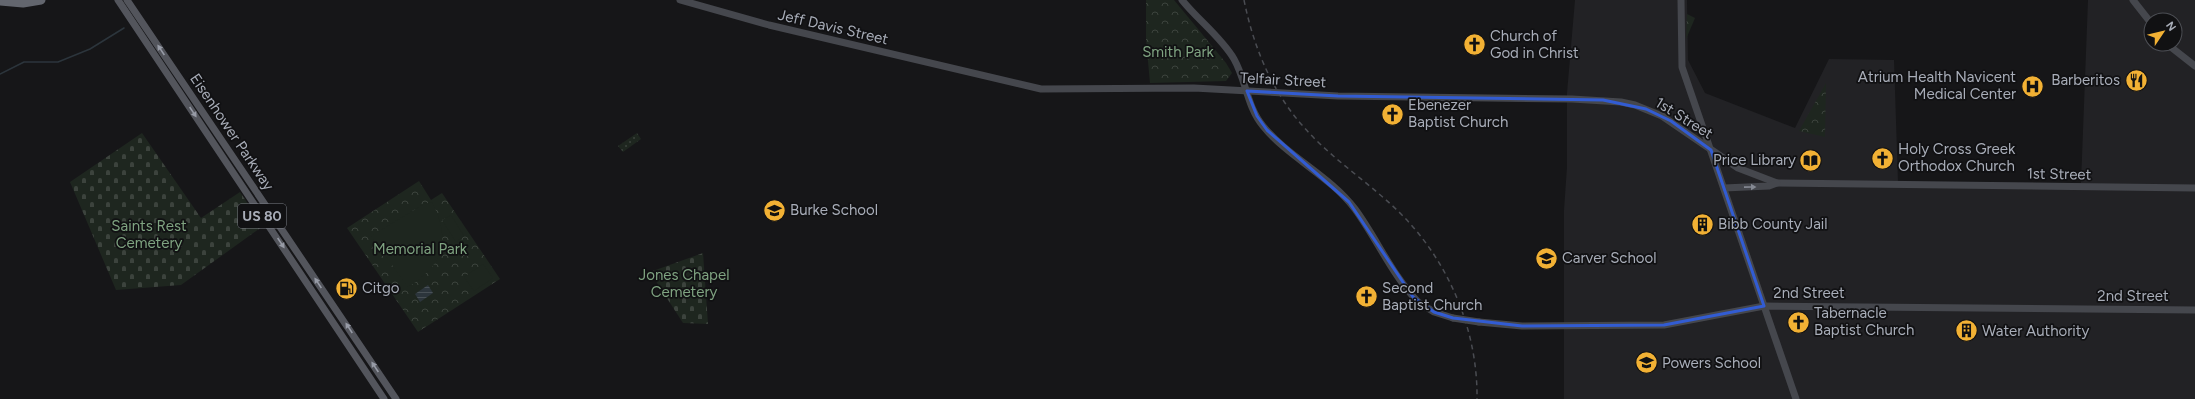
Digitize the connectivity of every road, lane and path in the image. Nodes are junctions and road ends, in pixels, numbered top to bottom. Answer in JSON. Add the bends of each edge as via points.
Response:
{"nodes":[{"id":1,"x":41,"y":0,"type":"edge"},
{"id":2,"x":118,"y":0,"type":"edge"},
{"id":3,"x":127,"y":0,"type":"edge"},
{"id":4,"x":680,"y":0,"type":"edge"},
{"id":5,"x":1182,"y":0,"type":"edge"},
{"id":6,"x":1681,"y":0,"type":"edge"},
{"id":7,"x":2133,"y":0,"type":"edge"},
{"id":8,"x":0,"y":1,"type":"edge"},
{"id":9,"x":2143,"y":13,"type":"edge"},
{"id":10,"x":2177,"y":52,"type":"edge"},
{"id":11,"x":2195,"y":66,"type":"edge"},
{"id":12,"x":980,"y":75,"type":"joint"},
{"id":13,"x":1247,"y":91,"type":"junction"},
{"id":14,"x":1585,"y":99,"type":"joint"},
{"id":15,"x":1702,"y":125,"type":"junction"},
{"id":16,"x":1689,"y":134,"type":"junction"},
{"id":17,"x":1711,"y":150,"type":"junction"},
{"id":18,"x":1777,"y":183,"type":"junction"},
{"id":19,"x":1724,"y":188,"type":"junction"},
{"id":20,"x":2195,"y":188,"type":"edge"},
{"id":21,"x":1764,"y":306,"type":"junction"},
{"id":22,"x":2195,"y":310,"type":"edge"},
{"id":23,"x":384,"y":399,"type":"edge"},
{"id":24,"x":396,"y":399,"type":"edge"},
{"id":25,"x":1796,"y":399,"type":"edge"}],
"edges":[{"from":1,"to":8,"type":"highway","via":[[23,3]]},
{"from":2,"to":23,"type":"main road","name":"Eisenhower Parkway","number":"US 80","one_way":true},
{"from":24,"to":3,"type":"main road","name":"Eisenhower Parkway","number":"US 80","one_way":true},
{"from":4,"to":12,"type":"street","name":"Jeff Davis Street","via":[[769,26]]},
{"from":5,"to":13,"type":"street","via":[[1234,59]]},
{"from":6,"to":15,"type":"street","via":[[1682,67]]},
{"from":7,"to":9,"type":"street"},
{"from":10,"to":11,"type":"street"},
{"from":12,"to":13,"type":"street","name":"Telfair Street","via":[[1041,89],[1194,88]]},
{"from":13,"to":14,"type":"street","name":"Telfair Street","via":[[1338,96]]},
{"from":13,"to":21,"type":"street","name":"2nd Street","bridge":true,"via":[[1262,126],[1344,196],[1363,220],[1408,291],[1427,309],[1453,318],[1522,326],[1664,325]]},
{"from":14,"to":16,"type":"street","name":"1st Street","via":[[1635,105],[1662,116]]},
{"from":15,"to":16,"type":"street","via":[[1698,131]]},
{"from":15,"to":17,"type":"street"},
{"from":16,"to":17,"type":"street","name":"1st Street"},
{"from":17,"to":18,"type":"street","name":"1st Street","via":[[1738,168]]},
{"from":17,"to":19,"type":"street"},
{"from":19,"to":18,"type":"street","one_way":true,"via":[[1769,186]]},
{"from":18,"to":20,"type":"street","name":"1st Street"},
{"from":19,"to":21,"type":"street"},
{"from":21,"to":22,"type":"street","name":"2nd Street"},
{"from":21,"to":25,"type":"street"}]}
